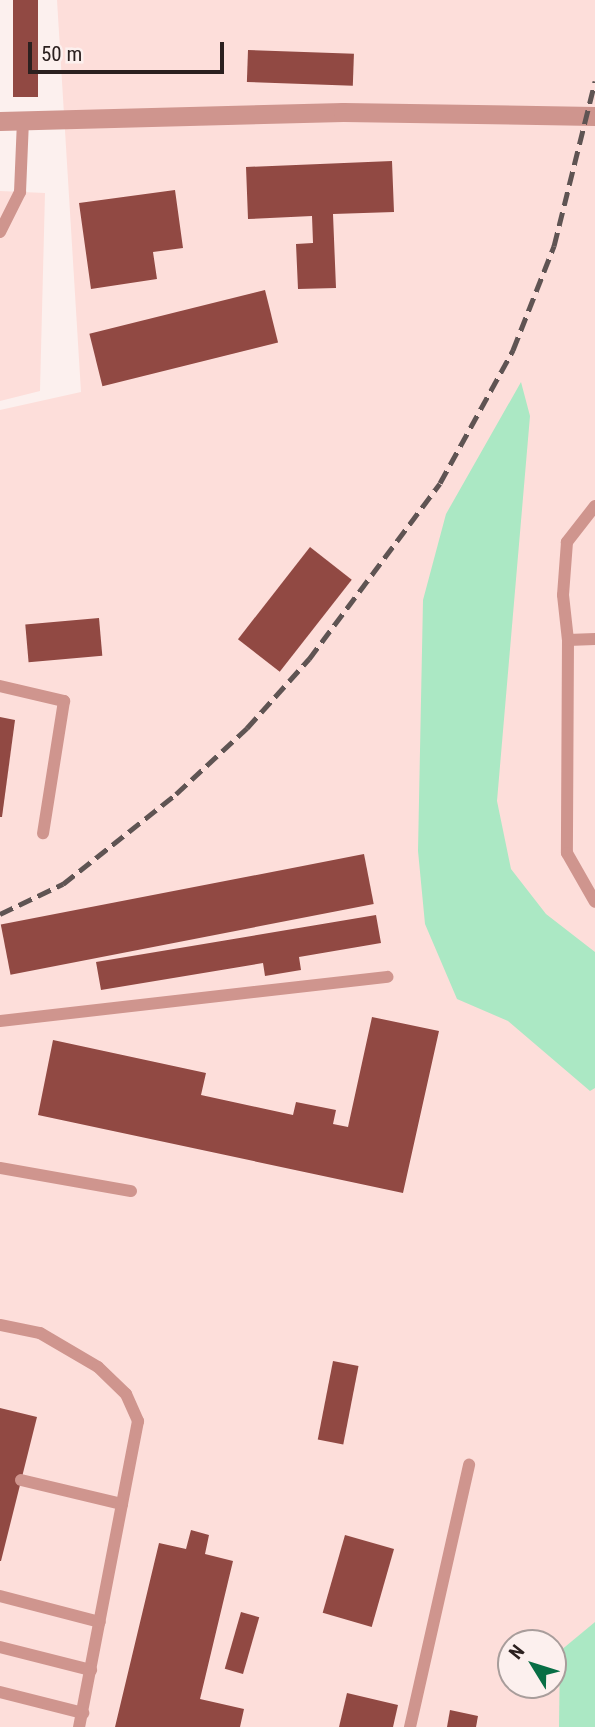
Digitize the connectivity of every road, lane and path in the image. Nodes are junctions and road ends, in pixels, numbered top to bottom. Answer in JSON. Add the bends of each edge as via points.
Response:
{"nodes":[{"id":1,"x":595,"y":116,"type":"edge"},
{"id":2,"x":23,"y":120,"type":"junction"},
{"id":3,"x":0,"y":121,"type":"edge"},
{"id":4,"x":0,"y":233,"type":"edge"},
{"id":5,"x":595,"y":506,"type":"edge"},
{"id":6,"x":595,"y":639,"type":"edge"},
{"id":7,"x":568,"y":640,"type":"junction"},
{"id":8,"x":0,"y":686,"type":"edge"},
{"id":9,"x":43,"y":833,"type":"dead end"},
{"id":10,"x":595,"y":902,"type":"edge"},
{"id":11,"x":388,"y":977,"type":"dead end"},
{"id":12,"x":0,"y":1021,"type":"edge"},
{"id":13,"x":0,"y":1168,"type":"edge"},
{"id":14,"x":131,"y":1191,"type":"dead end"},
{"id":15,"x":0,"y":1325,"type":"edge"},
{"id":16,"x":469,"y":1465,"type":"dead end"},
{"id":17,"x":21,"y":1480,"type":"dead end"},
{"id":18,"x":122,"y":1504,"type":"junction"},
{"id":19,"x":0,"y":1596,"type":"edge"},
{"id":20,"x":100,"y":1622,"type":"junction"},
{"id":21,"x":0,"y":1647,"type":"edge"},
{"id":22,"x":91,"y":1670,"type":"junction"},
{"id":23,"x":0,"y":1692,"type":"edge"},
{"id":24,"x":83,"y":1713,"type":"junction"},
{"id":25,"x":79,"y":1727,"type":"edge"},
{"id":26,"x":410,"y":1727,"type":"edge"}],
"edges":[{"from":1,"to":2,"type":"street","via":[[343,112]]},
{"from":2,"to":3,"type":"street"},
{"from":2,"to":4,"type":"lane","via":[[20,192]]},
{"from":5,"to":7,"type":"lane","via":[[567,542],[563,595]]},
{"from":6,"to":7,"type":"lane"},
{"from":7,"to":10,"type":"lane","via":[[567,853]]},
{"from":8,"to":9,"type":"lane","via":[[64,701]]},
{"from":11,"to":12,"type":"lane"},
{"from":13,"to":14,"type":"lane"},
{"from":15,"to":18,"type":"lane","via":[[40,1333],[98,1367],[126,1394],[138,1421]]},
{"from":16,"to":26,"type":"lane"},
{"from":17,"to":18,"type":"lane"},
{"from":18,"to":20,"type":"lane"},
{"from":19,"to":20,"type":"lane"},
{"from":20,"to":22,"type":"lane"},
{"from":21,"to":22,"type":"lane"},
{"from":22,"to":24,"type":"lane"},
{"from":23,"to":24,"type":"lane"},
{"from":24,"to":25,"type":"lane"}]}
